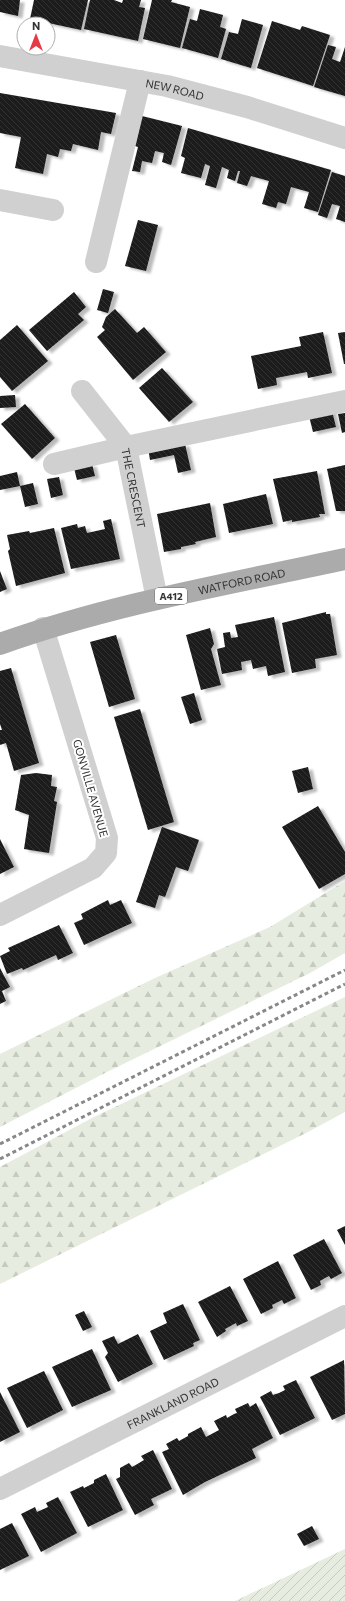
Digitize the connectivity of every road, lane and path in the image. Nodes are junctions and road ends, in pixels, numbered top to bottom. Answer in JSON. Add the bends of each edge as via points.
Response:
{"nodes":[{"id":1,"x":0,"y":56,"type":"edge"},
{"id":2,"x":140,"y":81,"type":"junction"},
{"id":3,"x":345,"y":138,"type":"edge"},
{"id":4,"x":0,"y":200,"type":"edge"},
{"id":5,"x":53,"y":210,"type":"dead end"},
{"id":6,"x":96,"y":262,"type":"dead end"},
{"id":7,"x":82,"y":391,"type":"dead end"},
{"id":8,"x":345,"y":400,"type":"edge"},
{"id":9,"x":126,"y":447,"type":"junction"},
{"id":10,"x":54,"y":464,"type":"dead end"},
{"id":11,"x":345,"y":559,"type":"edge"},
{"id":12,"x":157,"y":599,"type":"junction"},
{"id":13,"x":43,"y":628,"type":"junction"},
{"id":14,"x":0,"y":644,"type":"edge"},
{"id":15,"x":0,"y":915,"type":"edge"},
{"id":16,"x":345,"y":1316,"type":"edge"},
{"id":17,"x":0,"y":1489,"type":"edge"}],
"edges":[{"from":1,"to":2,"type":"street","name":"NEW ROAD"},
{"from":2,"to":3,"type":"street","name":"NEW ROAD","via":[[247,107]]},
{"from":2,"to":6,"type":"street"},
{"from":4,"to":5,"type":"street"},
{"from":7,"to":9,"type":"street","name":"THE CRESCENT"},
{"from":8,"to":9,"type":"street"},
{"from":9,"to":10,"type":"street"},
{"from":9,"to":12,"type":"street","name":"THE CRESCENT"},
{"from":11,"to":12,"type":"main road","name":"WATFORD ROAD","number":"A412"},
{"from":12,"to":13,"type":"main road","name":"WATFORD ROAD","number":"A412"},
{"from":13,"to":14,"type":"main road","name":"WATFORD ROAD","number":"A412"},
{"from":13,"to":15,"type":"street","name":"GONVILLE AVENUE","via":[[107,838],[106,852],[93,868]]},
{"from":16,"to":17,"type":"street","name":"FRANKLAND ROAD"}]}
